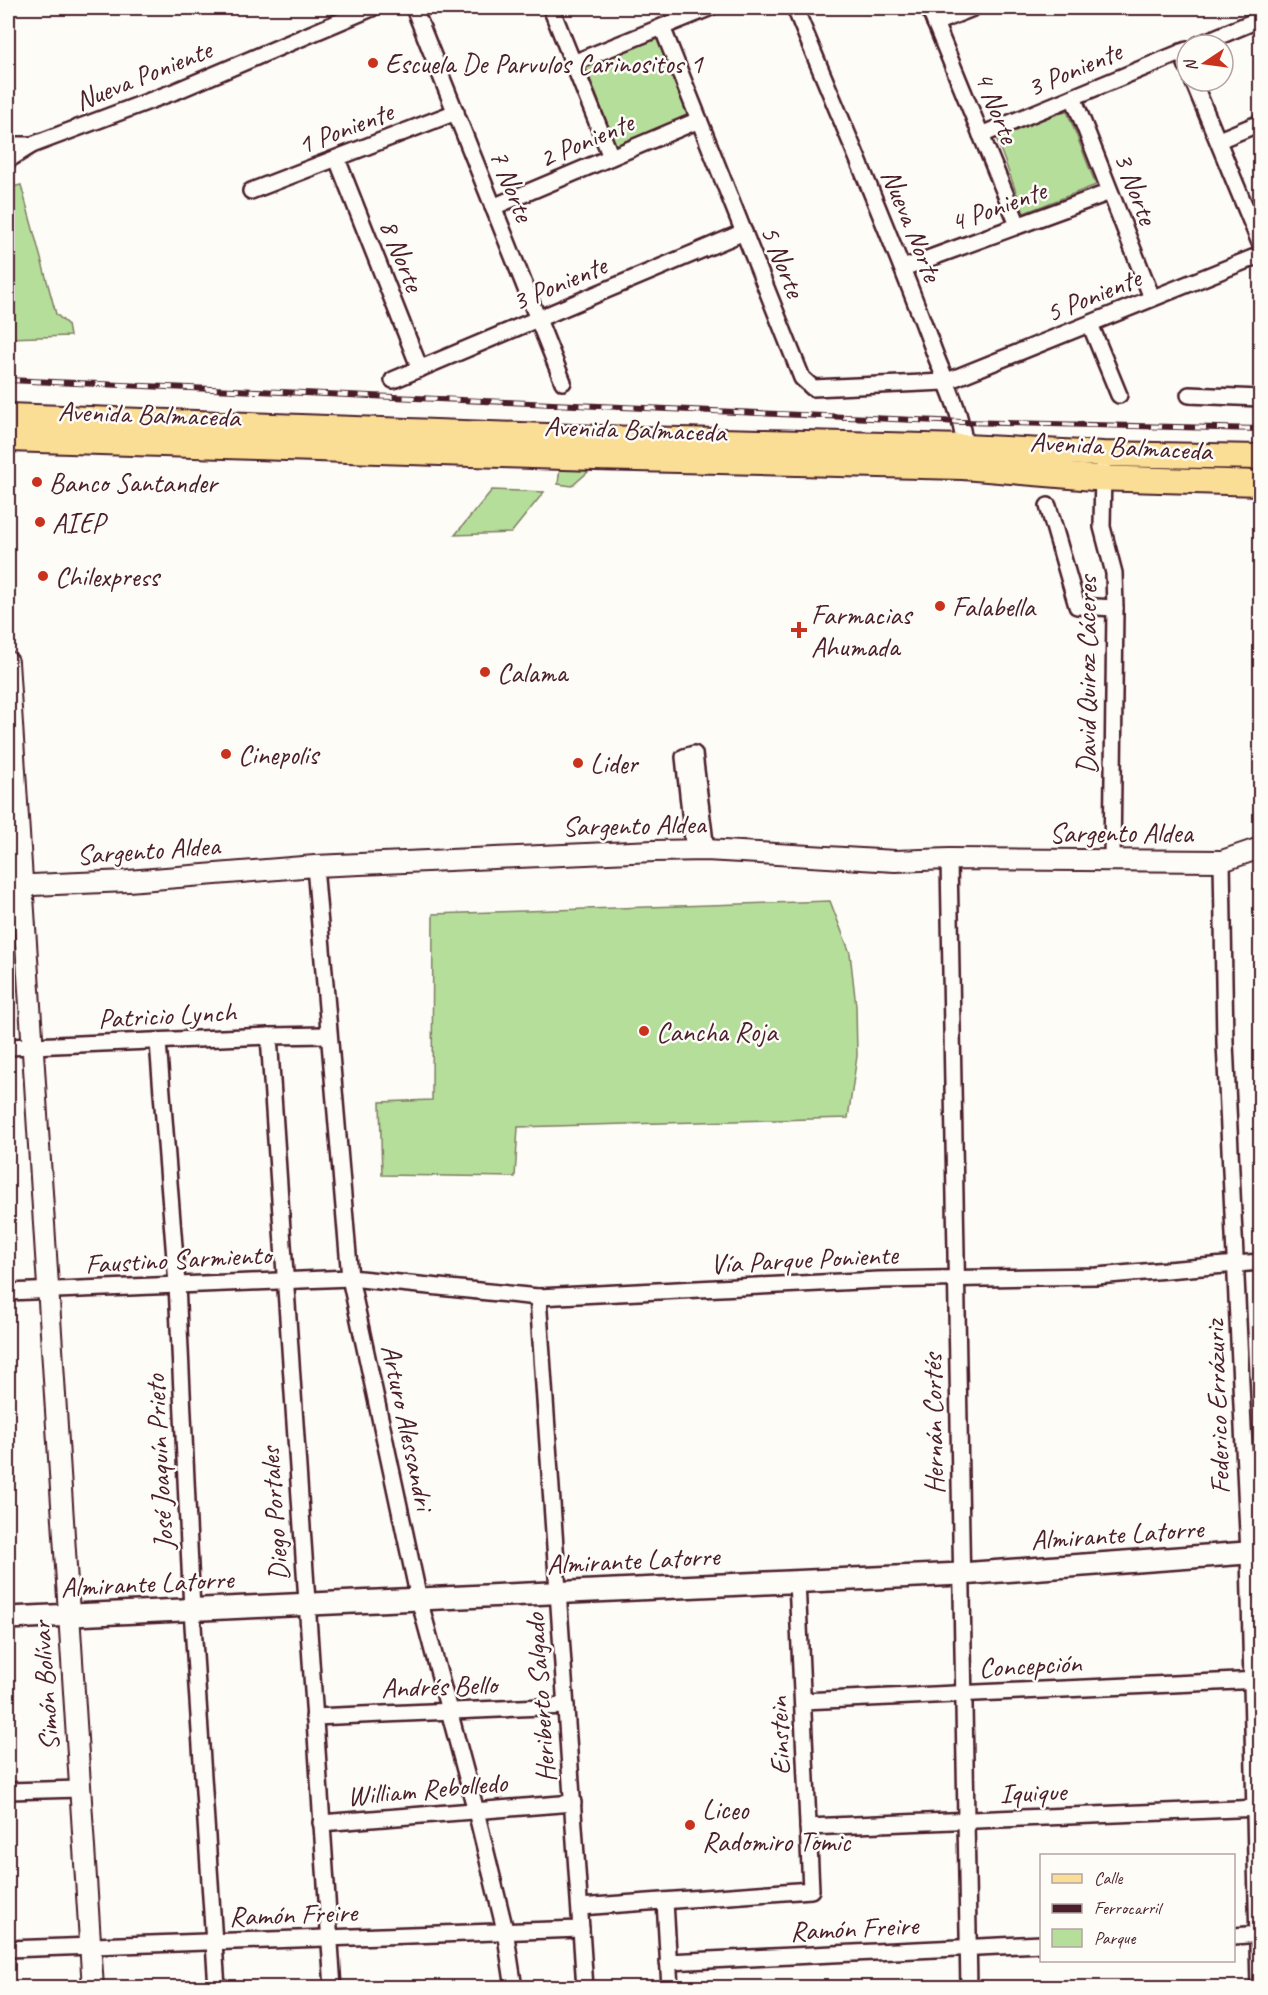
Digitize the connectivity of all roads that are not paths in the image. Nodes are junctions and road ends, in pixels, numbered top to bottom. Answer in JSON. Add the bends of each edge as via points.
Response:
{"nodes":[{"id":1,"x":372,"y":8,"type":"edge"},
{"id":2,"x":414,"y":8,"type":"edge"},
{"id":3,"x":551,"y":8,"type":"edge"},
{"id":4,"x":709,"y":8,"type":"edge"},
{"id":5,"x":795,"y":8,"type":"edge"},
{"id":6,"x":928,"y":8,"type":"edge"},
{"id":7,"x":972,"y":8,"type":"edge"},
{"id":8,"x":1260,"y":19,"type":"edge"},
{"id":9,"x":935,"y":23,"type":"junction"},
{"id":10,"x":663,"y":27,"type":"junction"},
{"id":11,"x":1227,"y":33,"type":"edge"},
{"id":12,"x":1175,"y":60,"type":"edge"},
{"id":13,"x":573,"y":63,"type":"junction"},
{"id":14,"x":1198,"y":93,"type":"edge"},
{"id":15,"x":1073,"y":97,"type":"junction"},
{"id":16,"x":456,"y":112,"type":"junction"},
{"id":17,"x":699,"y":120,"type":"junction"},
{"id":18,"x":1260,"y":123,"type":"edge"},
{"id":19,"x":981,"y":135,"type":"junction"},
{"id":20,"x":1219,"y":140,"type":"junction"},
{"id":21,"x":8,"y":145,"type":"edge"},
{"id":22,"x":32,"y":145,"type":"junction"},
{"id":23,"x":611,"y":157,"type":"junction"},
{"id":24,"x":337,"y":159,"type":"junction"},
{"id":25,"x":8,"y":160,"type":"edge"},
{"id":26,"x":252,"y":191,"type":"dead end"},
{"id":27,"x":1110,"y":192,"type":"junction"},
{"id":28,"x":493,"y":207,"type":"junction"},
{"id":29,"x":1018,"y":225,"type":"junction"},
{"id":30,"x":744,"y":232,"type":"junction"},
{"id":31,"x":1260,"y":243,"type":"edge"},
{"id":32,"x":1260,"y":255,"type":"edge"},
{"id":33,"x":903,"y":268,"type":"junction"},
{"id":34,"x":1152,"y":298,"type":"junction"},
{"id":35,"x":538,"y":319,"type":"junction"},
{"id":36,"x":1090,"y":324,"type":"junction"},
{"id":37,"x":420,"y":369,"type":"junction"},
{"id":38,"x":393,"y":380,"type":"dead end"},
{"id":39,"x":563,"y":381,"type":"dead end"},
{"id":40,"x":945,"y":382,"type":"junction"},
{"id":41,"x":1119,"y":395,"type":"dead end"},
{"id":42,"x":1189,"y":395,"type":"dead end"},
{"id":43,"x":1260,"y":398,"type":"edge"},
{"id":44,"x":8,"y":416,"type":"edge"},
{"id":45,"x":8,"y":439,"type":"edge"},
{"id":46,"x":1103,"y":454,"type":"junction"},
{"id":47,"x":964,"y":457,"type":"junction"},
{"id":48,"x":1260,"y":457,"type":"edge"},
{"id":49,"x":1103,"y":478,"type":"junction"},
{"id":50,"x":1260,"y":483,"type":"edge"},
{"id":51,"x":1048,"y":506,"type":"dead end"},
{"id":52,"x":1115,"y":608,"type":"junction"},
{"id":53,"x":8,"y":662,"type":"edge"},
{"id":54,"x":9,"y":719,"type":"edge"},
{"id":55,"x":1260,"y":848,"type":"edge"},
{"id":56,"x":700,"y":850,"type":"junction"},
{"id":57,"x":950,"y":859,"type":"junction"},
{"id":58,"x":1112,"y":861,"type":"junction"},
{"id":59,"x":1222,"y":861,"type":"junction"},
{"id":60,"x":315,"y":866,"type":"junction"},
{"id":61,"x":15,"y":886,"type":"edge"},
{"id":62,"x":328,"y":1035,"type":"junction"},
{"id":63,"x":269,"y":1036,"type":"junction"},
{"id":64,"x":158,"y":1042,"type":"junction"},
{"id":65,"x":8,"y":1047,"type":"edge"},
{"id":66,"x":32,"y":1047,"type":"junction"},
{"id":67,"x":1260,"y":1262,"type":"edge"},
{"id":68,"x":1236,"y":1264,"type":"junction"},
{"id":69,"x":350,"y":1278,"type":"junction"},
{"id":70,"x":957,"y":1278,"type":"junction"},
{"id":71,"x":284,"y":1280,"type":"junction"},
{"id":72,"x":177,"y":1284,"type":"junction"},
{"id":73,"x":48,"y":1291,"type":"junction"},
{"id":74,"x":8,"y":1292,"type":"edge"},
{"id":75,"x":538,"y":1297,"type":"junction"},
{"id":76,"x":1255,"y":1553,"type":"edge"},
{"id":77,"x":962,"y":1574,"type":"junction"},
{"id":78,"x":797,"y":1581,"type":"junction"},
{"id":79,"x":558,"y":1592,"type":"junction"},
{"id":80,"x":418,"y":1599,"type":"junction"},
{"id":81,"x":306,"y":1604,"type":"junction"},
{"id":82,"x":192,"y":1610,"type":"junction"},
{"id":83,"x":69,"y":1615,"type":"junction"},
{"id":84,"x":8,"y":1618,"type":"edge"},
{"id":85,"x":1256,"y":1680,"type":"edge"},
{"id":86,"x":963,"y":1694,"type":"junction"},
{"id":87,"x":803,"y":1701,"type":"junction"},
{"id":88,"x":566,"y":1706,"type":"junction"},
{"id":89,"x":450,"y":1711,"type":"junction"},
{"id":90,"x":314,"y":1717,"type":"junction"},
{"id":91,"x":80,"y":1789,"type":"junction"},
{"id":92,"x":8,"y":1791,"type":"edge"},
{"id":93,"x":573,"y":1803,"type":"junction"},
{"id":94,"x":1258,"y":1808,"type":"edge"},
{"id":95,"x":476,"y":1811,"type":"junction"},
{"id":96,"x":966,"y":1821,"type":"junction"},
{"id":97,"x":321,"y":1823,"type":"junction"},
{"id":98,"x":808,"y":1827,"type":"junction"},
{"id":99,"x":811,"y":1890,"type":"joint"},
{"id":100,"x":665,"y":1901,"type":"junction"},
{"id":101,"x":580,"y":1907,"type":"junction"},
{"id":102,"x":581,"y":1929,"type":"junction"},
{"id":103,"x":505,"y":1930,"type":"junction"},
{"id":104,"x":1259,"y":1934,"type":"edge"},
{"id":105,"x":1235,"y":1936,"type":"edge"},
{"id":106,"x":330,"y":1938,"type":"junction"},
{"id":107,"x":215,"y":1942,"type":"junction"},
{"id":108,"x":1040,"y":1944,"type":"edge"},
{"id":109,"x":90,"y":1945,"type":"junction"},
{"id":110,"x":968,"y":1948,"type":"junction"},
{"id":111,"x":8,"y":1949,"type":"edge"},
{"id":112,"x":668,"y":1962,"type":"junction"},
{"id":113,"x":93,"y":1988,"type":"edge"},
{"id":114,"x":217,"y":1988,"type":"edge"},
{"id":115,"x":333,"y":1988,"type":"edge"},
{"id":116,"x":514,"y":1988,"type":"edge"},
{"id":117,"x":585,"y":1988,"type":"edge"},
{"id":118,"x":670,"y":1988,"type":"edge"},
{"id":119,"x":969,"y":1988,"type":"edge"},
{"id":120,"x":1258,"y":1988,"type":"edge"}],
"edges":[{"from":1,"to":22,"type":"street","name":"Nueva Poniente","via":[[176,91]]},
{"from":2,"to":16,"type":"street","name":"7 Norte"},
{"from":3,"to":13,"type":"street"},
{"from":4,"to":10,"type":"street"},
{"from":5,"to":33,"type":"street","name":"Nueva Norte"},
{"from":6,"to":9,"type":"street","name":"4 Norte"},
{"from":7,"to":9,"type":"street"},
{"from":8,"to":11,"type":"street"},
{"from":9,"to":19,"type":"street","name":"4 Norte"},
{"from":10,"to":13,"type":"street"},
{"from":10,"to":17,"type":"street","name":"5 Norte"},
{"from":12,"to":15,"type":"street","name":"3 Poniente"},
{"from":13,"to":23,"type":"street"},
{"from":14,"to":20,"type":"street"},
{"from":15,"to":19,"type":"street","name":"3 Poniente"},
{"from":15,"to":27,"type":"street","name":"3 Norte"},
{"from":16,"to":24,"type":"street","name":"1 Poniente"},
{"from":16,"to":28,"type":"street","name":"7 Norte"},
{"from":17,"to":23,"type":"street","name":"2 Poniente"},
{"from":17,"to":30,"type":"street","name":"5 Norte"},
{"from":18,"to":20,"type":"street"},
{"from":19,"to":29,"type":"street","name":"4 Norte"},
{"from":20,"to":31,"type":"street"},
{"from":21,"to":22,"type":"street","name":"Nueva Poniente"},
{"from":22,"to":25,"type":"street","name":"Nueva Poniente"},
{"from":23,"to":28,"type":"street","name":"2 Poniente"},
{"from":24,"to":26,"type":"street","name":"1 Poniente"},
{"from":24,"to":37,"type":"street","name":"8 Norte"},
{"from":27,"to":29,"type":"street","name":"4 Poniente"},
{"from":27,"to":34,"type":"street","name":"3 Norte"},
{"from":28,"to":35,"type":"street","name":"7 Norte"},
{"from":29,"to":33,"type":"street","name":"4 Poniente"},
{"from":30,"to":35,"type":"street","name":"3 Poniente"},
{"from":30,"to":40,"type":"street","name":"5 Norte","via":[[802,378],[813,388]]},
{"from":32,"to":34,"type":"street","name":"5 Poniente"},
{"from":33,"to":40,"type":"street","name":"Nueva Norte"},
{"from":34,"to":36,"type":"street","name":"5 Poniente"},
{"from":35,"to":37,"type":"street","name":"3 Poniente"},
{"from":35,"to":39,"type":"street","name":"7 Norte"},
{"from":36,"to":40,"type":"street","name":"5 Poniente"},
{"from":36,"to":41,"type":"street"},
{"from":37,"to":38,"type":"street","name":"3 Poniente"},
{"from":40,"to":47,"type":"street","name":"Nueva Norte","via":[[962,422]]},
{"from":42,"to":43,"type":"street"},
{"from":44,"to":47,"type":"main road","name":"Avenida Balmaceda","via":[[599,438]]},
{"from":45,"to":47,"type":"main road","name":"Avenida Balmaceda","via":[[595,458]]},
{"from":46,"to":47,"type":"main road","name":"Avenida Balmaceda"},
{"from":46,"to":48,"type":"main road","name":"Avenida Balmaceda"},
{"from":46,"to":49,"type":"street","name":"David Quiroz Cáceres"},
{"from":47,"to":49,"type":"main road","name":"Avenida Balmaceda"},
{"from":49,"to":50,"type":"main road","name":"Avenida Balmaceda"},
{"from":49,"to":52,"type":"street","name":"David Quiroz Cáceres","via":[[1102,527],[1114,573]]},
{"from":51,"to":52,"type":"street","via":[[1077,606]]},
{"from":52,"to":58,"type":"street","name":"David Quiroz Cáceres"},
{"from":53,"to":54,"type":"street","name":"Simón Bolívar"},
{"from":54,"to":61,"type":"street","name":"Simón Bolívar"},
{"from":55,"to":59,"type":"street","name":"Sargento Aldea"},
{"from":56,"to":56,"type":"street","via":[[694,754],[684,757]]},
{"from":56,"to":57,"type":"street","name":"Sargento Aldea","via":[[884,861]]},
{"from":56,"to":60,"type":"street","name":"Sargento Aldea"},
{"from":57,"to":58,"type":"street","name":"Sargento Aldea"},
{"from":57,"to":70,"type":"street","name":"Hernán Cortés"},
{"from":58,"to":59,"type":"street","name":"Sargento Aldea"},
{"from":59,"to":68,"type":"street","name":"Federico Errázuriz","via":[[1225,1043]]},
{"from":60,"to":61,"type":"street","name":"Sargento Aldea"},
{"from":60,"to":62,"type":"street","name":"Arturo Alessandri"},
{"from":61,"to":66,"type":"street","name":"Simón Bolívar"},
{"from":62,"to":63,"type":"street","name":"Patricio Lynch"},
{"from":62,"to":69,"type":"street","name":"Arturo Alessandri"},
{"from":63,"to":64,"type":"street","name":"Patricio Lynch"},
{"from":63,"to":71,"type":"street","name":"Diego Portales"},
{"from":64,"to":66,"type":"street","name":"Patricio Lynch"},
{"from":64,"to":72,"type":"street","name":"José Joaquín Prieto"},
{"from":65,"to":66,"type":"street","name":"Patricio Lynch"},
{"from":66,"to":73,"type":"street","name":"Simón Bolívar"},
{"from":67,"to":68,"type":"street","name":"Vía Parque Poniente"},
{"from":68,"to":70,"type":"street","name":"Vía Parque Poniente","via":[[1097,1276]]},
{"from":68,"to":76,"type":"street","name":"Federico Errázuriz"},
{"from":69,"to":71,"type":"street","name":"Faustino Sarmiento"},
{"from":69,"to":75,"type":"street","name":"Vía Parque Poniente"},
{"from":69,"to":80,"type":"street","name":"Arturo Alessandri"},
{"from":70,"to":75,"type":"street","name":"Vía Parque Poniente"},
{"from":70,"to":77,"type":"street","name":"Hernán Cortés"},
{"from":71,"to":72,"type":"street","name":"Faustino Sarmiento"},
{"from":71,"to":81,"type":"street","name":"Diego Portales"},
{"from":72,"to":73,"type":"street","name":"Faustino Sarmiento"},
{"from":72,"to":82,"type":"street","name":"José Joaquín Prieto"},
{"from":73,"to":74,"type":"street","name":"Faustino Sarmiento"},
{"from":73,"to":83,"type":"street","name":"Simón Bolívar"},
{"from":75,"to":79,"type":"street","name":"Heriberto Salgado"},
{"from":76,"to":77,"type":"main road","name":"Almirante Latorre"},
{"from":76,"to":85,"type":"street","name":"Federico Errázuriz"},
{"from":77,"to":78,"type":"main road","name":"Almirante Latorre"},
{"from":77,"to":86,"type":"street","name":"Hernán Cortés"},
{"from":78,"to":79,"type":"main road","name":"Almirante Latorre"},
{"from":78,"to":87,"type":"street","name":"Einstein"},
{"from":79,"to":80,"type":"main road","name":"Almirante Latorre"},
{"from":79,"to":88,"type":"street","name":"Heriberto Salgado"},
{"from":80,"to":81,"type":"main road","name":"Almirante Latorre"},
{"from":80,"to":89,"type":"street","name":"Arturo Alessandri"},
{"from":81,"to":82,"type":"main road","name":"Almirante Latorre"},
{"from":81,"to":90,"type":"street","name":"Diego Portales"},
{"from":82,"to":83,"type":"main road","name":"Almirante Latorre"},
{"from":82,"to":107,"type":"street","name":"José Joaquín Prieto"},
{"from":83,"to":84,"type":"main road","name":"Almirante Latorre"},
{"from":83,"to":91,"type":"street","name":"Simón Bolívar"},
{"from":85,"to":86,"type":"street","name":"Concepción"},
{"from":85,"to":94,"type":"street","name":"Federico Errázuriz"},
{"from":86,"to":87,"type":"street","name":"Concepción"},
{"from":86,"to":96,"type":"street","name":"Hernán Cortés"},
{"from":87,"to":98,"type":"street","name":"Einstein"},
{"from":88,"to":89,"type":"street","name":"Andrés Bello"},
{"from":88,"to":93,"type":"street","name":"Heriberto Salgado"},
{"from":89,"to":90,"type":"street","name":"Andrés Bello"},
{"from":89,"to":95,"type":"street","name":"Arturo Alessandri"},
{"from":90,"to":97,"type":"street","name":"Diego Portales"},
{"from":91,"to":92,"type":"street"},
{"from":91,"to":109,"type":"street","name":"Simón Bolívar"},
{"from":93,"to":95,"type":"street","name":"William Rebolledo"},
{"from":93,"to":101,"type":"street","name":"Heriberto Salgado"},
{"from":94,"to":96,"type":"street","name":"Iquique"},
{"from":94,"to":104,"type":"street","name":"Federico Errázuriz"},
{"from":95,"to":97,"type":"street","name":"William Rebolledo"},
{"from":95,"to":103,"type":"street","name":"Arturo Alessandri"},
{"from":96,"to":98,"type":"street","name":"Iquique"},
{"from":96,"to":110,"type":"street","name":"Hernán Cortés"},
{"from":97,"to":106,"type":"street","name":"Diego Portales"},
{"from":98,"to":99,"type":"street","name":"Einstein"},
{"from":99,"to":100,"type":"street","name":"Ramón Freire"},
{"from":100,"to":101,"type":"street","name":"Ramón Freire"},
{"from":100,"to":112,"type":"street"},
{"from":101,"to":102,"type":"street","name":"Heriberto Salgado"},
{"from":102,"to":103,"type":"street","name":"Ramón Freire"},
{"from":102,"to":117,"type":"street","name":"Heriberto Salgado"},
{"from":103,"to":106,"type":"street","name":"Ramón Freire"},
{"from":103,"to":116,"type":"street","name":"Arturo Alessandri"},
{"from":104,"to":105,"type":"street"},
{"from":104,"to":120,"type":"street","name":"Federico Errázuriz"},
{"from":106,"to":107,"type":"street","name":"Ramón Freire"},
{"from":106,"to":115,"type":"street","name":"Diego Portales"},
{"from":107,"to":109,"type":"street","name":"Ramón Freire"},
{"from":107,"to":114,"type":"street","name":"José Joaquín Prieto"},
{"from":108,"to":110,"type":"street","name":"Ramón Freire"},
{"from":109,"to":111,"type":"street","name":"Ramón Freire"},
{"from":109,"to":113,"type":"street","name":"Simón Bolívar"},
{"from":110,"to":112,"type":"street","name":"Ramón Freire"},
{"from":110,"to":119,"type":"street","name":"Hernán Cortés"},
{"from":112,"to":118,"type":"street"}]}
